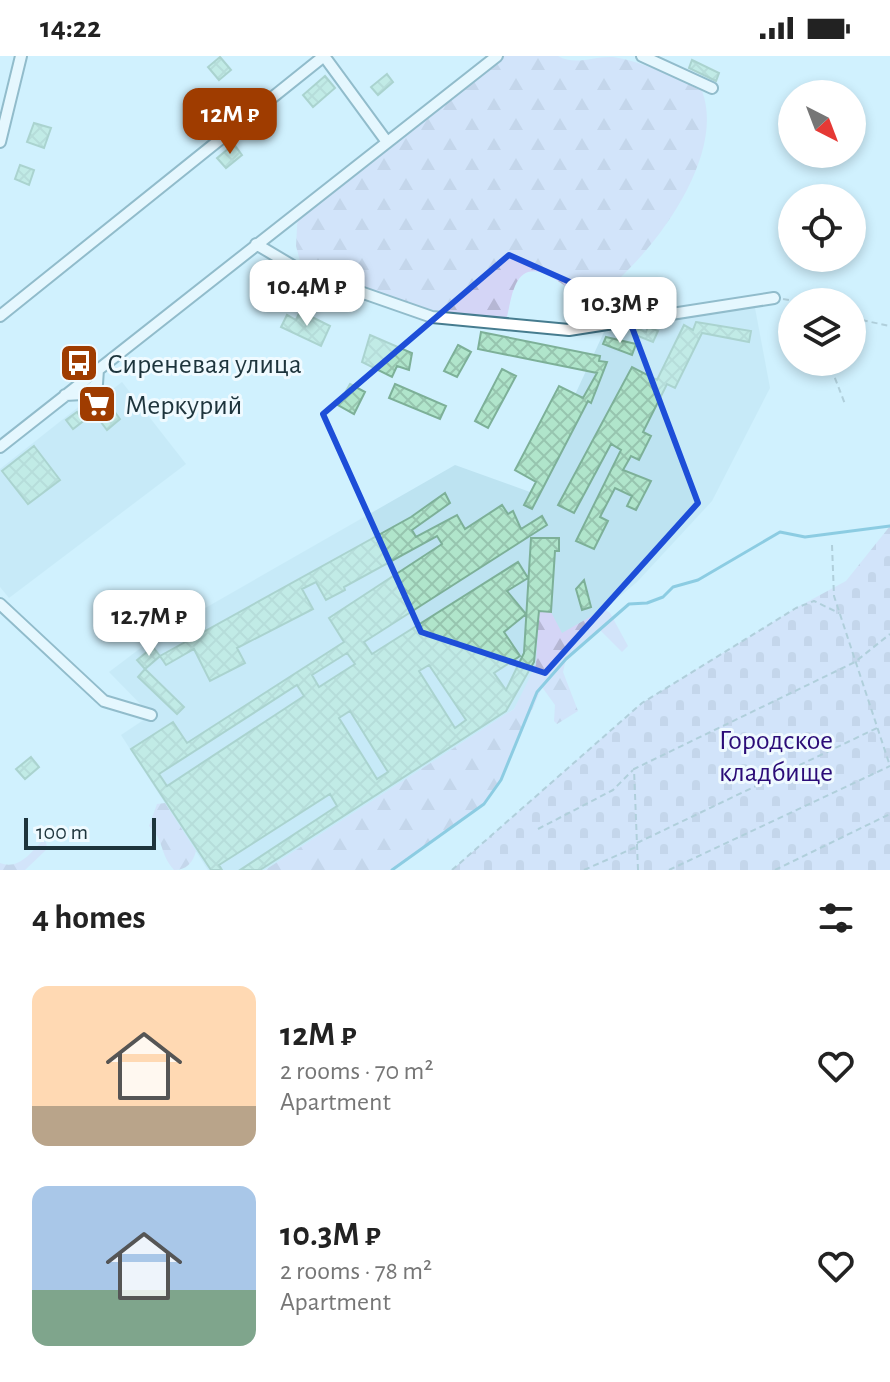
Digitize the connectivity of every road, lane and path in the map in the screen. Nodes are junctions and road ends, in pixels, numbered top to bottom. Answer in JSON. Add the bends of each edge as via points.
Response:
{"nodes":[{"id":1,"x":21,"y":56,"type":"edge"},
{"id":2,"x":324,"y":56,"type":"edge"},
{"id":3,"x":497,"y":56,"type":"edge"},
{"id":4,"x":642,"y":56,"type":"edge"},
{"id":5,"x":712,"y":88,"type":"dead end"},
{"id":6,"x":0,"y":142,"type":"edge"},
{"id":7,"x":387,"y":142,"type":"junction"},
{"id":8,"x":256,"y":244,"type":"junction"},
{"id":9,"x":774,"y":298,"type":"joint"},
{"id":10,"x":778,"y":299,"type":"edge"},
{"id":11,"x":0,"y":316,"type":"edge"},
{"id":12,"x":866,"y":321,"type":"edge"},
{"id":13,"x":890,"y":326,"type":"edge"},
{"id":14,"x":834,"y":376,"type":"edge"},
{"id":15,"x":845,"y":404,"type":"dead end"},
{"id":16,"x":0,"y":447,"type":"edge"},
{"id":17,"x":832,"y":545,"type":"dead end"},
{"id":18,"x":0,"y":604,"type":"edge"},
{"id":19,"x":839,"y":613,"type":"junction"},
{"id":20,"x":890,"y":634,"type":"edge"},
{"id":21,"x":855,"y":662,"type":"junction"},
{"id":22,"x":151,"y":715,"type":"dead end"},
{"id":23,"x":877,"y":728,"type":"junction"},
{"id":24,"x":890,"y":767,"type":"edge"},
{"id":25,"x":634,"y":769,"type":"junction"},
{"id":26,"x":890,"y":814,"type":"edge"},
{"id":27,"x":538,"y":829,"type":"dead end"},
{"id":28,"x":637,"y":844,"type":"junction"},
{"id":29,"x":452,"y":870,"type":"edge"},
{"id":30,"x":584,"y":870,"type":"edge"},
{"id":31,"x":638,"y":870,"type":"edge"},
{"id":32,"x":669,"y":870,"type":"edge"},
{"id":33,"x":775,"y":870,"type":"edge"}],
"edges":[{"from":1,"to":6,"type":"street"},
{"from":2,"to":7,"type":"street"},
{"from":2,"to":11,"type":"street"},
{"from":3,"to":7,"type":"street"},
{"from":4,"to":5,"type":"street"},
{"from":7,"to":8,"type":"street"},
{"from":8,"to":9,"type":"street","via":[[303,272],[432,317],[569,330]]},
{"from":8,"to":16,"type":"street"},
{"from":9,"to":10,"type":"path"},
{"from":12,"to":13,"type":"path"},
{"from":14,"to":15,"type":"path"},
{"from":17,"to":19,"type":"path"},
{"from":18,"to":22,"type":"street","via":[[104,701]]},
{"from":19,"to":21,"type":"path"},
{"from":19,"to":29,"type":"path","via":[[814,601],[796,608],[642,703]]},
{"from":20,"to":21,"type":"path"},
{"from":21,"to":23,"type":"path"},
{"from":21,"to":25,"type":"path"},
{"from":23,"to":24,"type":"path"},
{"from":23,"to":28,"type":"path"},
{"from":24,"to":32,"type":"path"},
{"from":25,"to":27,"type":"path","via":[[613,790]]},
{"from":25,"to":28,"type":"path"},
{"from":26,"to":33,"type":"path"},
{"from":28,"to":30,"type":"path"},
{"from":28,"to":31,"type":"path"}]}
